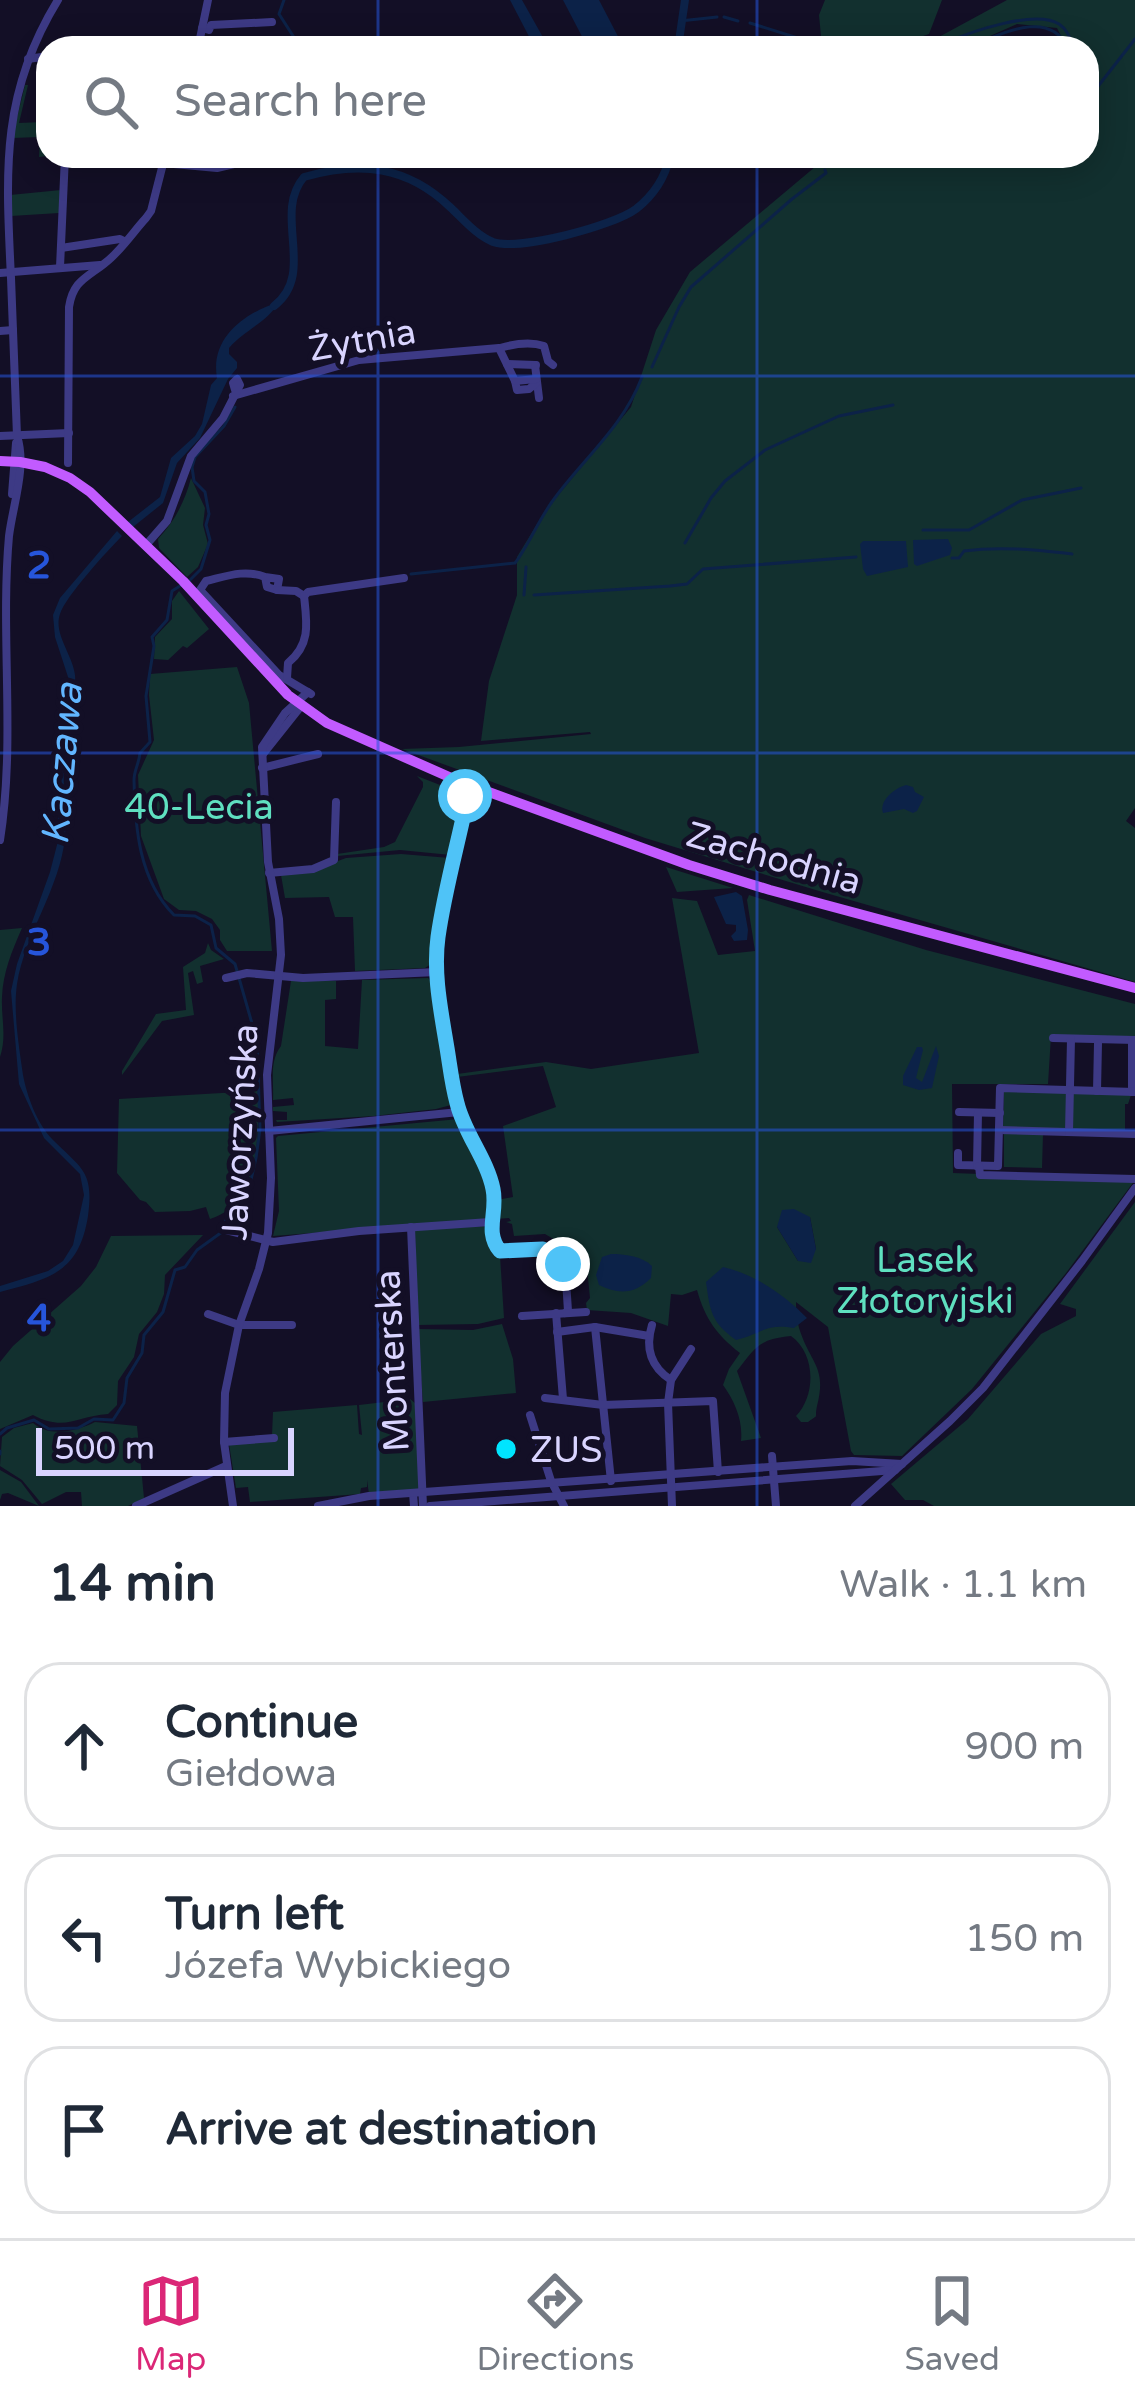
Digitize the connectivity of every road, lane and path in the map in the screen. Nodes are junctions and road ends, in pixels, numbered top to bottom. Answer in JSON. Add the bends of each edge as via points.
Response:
{"nodes":[{"id":1,"x":58,"y":0,"type":"edge"},
{"id":2,"x":208,"y":0,"type":"edge"},
{"id":3,"x":272,"y":22,"type":"dead end"},
{"id":4,"x":202,"y":28,"type":"junction"},
{"id":5,"x":39,"y":36,"type":"edge"},
{"id":6,"x":199,"y":36,"type":"edge"},
{"id":7,"x":36,"y":43,"type":"edge"},
{"id":8,"x":36,"y":57,"type":"edge"},
{"id":9,"x":28,"y":58,"type":"junction"},
{"id":10,"x":64,"y":168,"type":"edge"},
{"id":11,"x":162,"y":168,"type":"edge"},
{"id":12,"x":4,"y":179,"type":"edge"},
{"id":13,"x":124,"y":242,"type":"junction"},
{"id":14,"x":60,"y":248,"type":"junction"},
{"id":15,"x":101,"y":266,"type":"junction"},
{"id":16,"x":60,"y":267,"type":"junction"},
{"id":17,"x":5,"y":272,"type":"edge"},
{"id":18,"x":13,"y":329,"type":"junction"},
{"id":19,"x":0,"y":331,"type":"edge"},
{"id":20,"x":501,"y":349,"type":"junction"},
{"id":21,"x":508,"y":364,"type":"junction"},
{"id":22,"x":553,"y":364,"type":"dead end"},
{"id":23,"x":536,"y":381,"type":"junction"},
{"id":24,"x":539,"y":398,"type":"dead end"},
{"id":25,"x":69,"y":434,"type":"junction"},
{"id":26,"x":0,"y":436,"type":"edge"},
{"id":27,"x":17,"y":436,"type":"junction"},
{"id":28,"x":68,"y":463,"type":"dead end"},
{"id":29,"x":11,"y":465,"type":"edge"},
{"id":30,"x":138,"y":540,"type":"junction"},
{"id":31,"x":3,"y":565,"type":"edge"},
{"id":32,"x":404,"y":578,"type":"dead end"},
{"id":33,"x":304,"y":596,"type":"junction"},
{"id":34,"x":287,"y":680,"type":"junction"},
{"id":35,"x":297,"y":706,"type":"junction"},
{"id":36,"x":318,"y":754,"type":"dead end"},
{"id":37,"x":262,"y":768,"type":"junction"},
{"id":38,"x":459,"y":781,"type":"junction"},
{"id":39,"x":487,"y":791,"type":"junction"},
{"id":40,"x":336,"y":802,"type":"dead end"},
{"id":41,"x":465,"y":809,"type":"junction"},
{"id":42,"x":0,"y":840,"type":"edge"},
{"id":43,"x":269,"y":873,"type":"junction"},
{"id":44,"x":436,"y":972,"type":"junction"},
{"id":45,"x":234,"y":976,"type":"dead end"},
{"id":46,"x":279,"y":977,"type":"junction"},
{"id":47,"x":1135,"y":988,"type":"edge"},
{"id":48,"x":1053,"y":1038,"type":"dead end"},
{"id":49,"x":1071,"y":1039,"type":"junction"},
{"id":50,"x":1134,"y":1040,"type":"edge"},
{"id":51,"x":1098,"y":1043,"type":"dead end"},
{"id":52,"x":1070,"y":1090,"type":"junction"},
{"id":53,"x":1097,"y":1091,"type":"junction"},
{"id":54,"x":1133,"y":1092,"type":"edge"},
{"id":55,"x":459,"y":1112,"type":"junction"},
{"id":56,"x":958,"y":1112,"type":"dead end"},
{"id":57,"x":978,"y":1113,"type":"junction"},
{"id":58,"x":1000,"y":1113,"type":"junction"},
{"id":59,"x":999,"y":1130,"type":"junction"},
{"id":60,"x":268,"y":1131,"type":"junction"},
{"id":61,"x":1069,"y":1132,"type":"junction"},
{"id":62,"x":1135,"y":1134,"type":"edge"},
{"id":63,"x":958,"y":1153,"type":"dead end"},
{"id":64,"x":978,"y":1166,"type":"junction"},
{"id":65,"x":1135,"y":1179,"type":"edge"},
{"id":66,"x":1135,"y":1189,"type":"edge"},
{"id":67,"x":490,"y":1222,"type":"junction"},
{"id":68,"x":411,"y":1227,"type":"junction"},
{"id":69,"x":226,"y":1230,"type":"dead end"},
{"id":70,"x":267,"y":1240,"type":"junction"},
{"id":71,"x":586,"y":1312,"type":"dead end"},
{"id":72,"x":208,"y":1313,"type":"dead end"},
{"id":73,"x":561,"y":1313,"type":"junction"},
{"id":74,"x":522,"y":1316,"type":"dead end"},
{"id":75,"x":292,"y":1324,"type":"dead end"},
{"id":76,"x":239,"y":1325,"type":"junction"},
{"id":77,"x":595,"y":1328,"type":"junction"},
{"id":78,"x":557,"y":1332,"type":"junction"},
{"id":79,"x":692,"y":1349,"type":"dead end"},
{"id":80,"x":671,"y":1381,"type":"junction"},
{"id":81,"x":545,"y":1398,"type":"dead end"},
{"id":82,"x":563,"y":1400,"type":"junction"},
{"id":83,"x":668,"y":1403,"type":"junction"},
{"id":84,"x":603,"y":1406,"type":"junction"},
{"id":85,"x":530,"y":1415,"type":"dead end"},
{"id":86,"x":274,"y":1438,"type":"dead end"},
{"id":87,"x":224,"y":1442,"type":"junction"},
{"id":88,"x":772,"y":1456,"type":"dead end"},
{"id":89,"x":226,"y":1466,"type":"junction"},
{"id":90,"x":899,"y":1467,"type":"junction"},
{"id":91,"x":772,"y":1468,"type":"junction"},
{"id":92,"x":718,"y":1472,"type":"junction"},
{"id":93,"x":873,"y":1473,"type":"junction"},
{"id":94,"x":669,"y":1475,"type":"junction"},
{"id":95,"x":611,"y":1480,"type":"junction"},
{"id":96,"x":774,"y":1481,"type":"junction"},
{"id":97,"x":552,"y":1484,"type":"junction"},
{"id":98,"x":877,"y":1486,"type":"junction"},
{"id":99,"x":494,"y":1488,"type":"junction"},
{"id":100,"x":479,"y":1489,"type":"junction"},
{"id":101,"x":670,"y":1489,"type":"junction"},
{"id":102,"x":418,"y":1493,"type":"junction"},
{"id":103,"x":613,"y":1493,"type":"junction"},
{"id":104,"x":358,"y":1502,"type":"edge"},
{"id":105,"x":562,"y":1502,"type":"edge"},
{"id":106,"x":486,"y":1503,"type":"edge"},
{"id":107,"x":331,"y":1505,"type":"edge"},
{"id":108,"x":136,"y":1506,"type":"edge"},
{"id":109,"x":233,"y":1506,"type":"edge"},
{"id":110,"x":317,"y":1506,"type":"edge"},
{"id":111,"x":422,"y":1506,"type":"edge"},
{"id":112,"x":672,"y":1506,"type":"edge"},
{"id":113,"x":776,"y":1506,"type":"edge"},
{"id":114,"x":855,"y":1506,"type":"edge"}],
"edges":[{"from":1,"to":5,"type":"street"},
{"from":2,"to":4,"type":"street"},
{"from":3,"to":4,"type":"street"},
{"from":4,"to":6,"type":"street"},
{"from":7,"to":9,"type":"street"},
{"from":8,"to":9,"type":"street"},
{"from":9,"to":12,"type":"street"},
{"from":10,"to":14,"type":"street"},
{"from":11,"to":13,"type":"street","via":[[151,211]]},
{"from":12,"to":17,"type":"street"},
{"from":13,"to":14,"type":"street"},
{"from":13,"to":15,"type":"street"},
{"from":14,"to":16,"type":"street"},
{"from":15,"to":16,"type":"street"},
{"from":15,"to":25,"type":"street","via":[[80,279],[70,299]]},
{"from":16,"to":17,"type":"street"},
{"from":17,"to":18,"type":"street"},
{"from":18,"to":19,"type":"street"},
{"from":18,"to":27,"type":"street"},
{"from":20,"to":21,"type":"street"},
{"from":20,"to":22,"type":"street","name":"Żytnia","via":[[539,344]]},
{"from":20,"to":30,"type":"street","name":"Żytnia","via":[[358,361],[234,393],[191,456],[167,521]]},
{"from":21,"to":23,"type":"street","via":[[537,365]]},
{"from":21,"to":23,"type":"street","via":[[517,390]]},
{"from":23,"to":24,"type":"street"},
{"from":25,"to":27,"type":"street"},
{"from":25,"to":28,"type":"street"},
{"from":26,"to":27,"type":"street"},
{"from":27,"to":29,"type":"street"},
{"from":29,"to":30,"type":"main road","via":[[64,482]]},
{"from":29,"to":31,"type":"street"},
{"from":30,"to":35,"type":"main road"},
{"from":31,"to":42,"type":"street","via":[[8,768]]},
{"from":32,"to":33,"type":"street"},
{"from":33,"to":34,"type":"street","via":[[304,646],[288,664]]},
{"from":33,"to":34,"type":"street","via":[[238,573],[200,590]]},
{"from":34,"to":35,"type":"street","name":"Jaworzyńska","via":[[310,693]]},
{"from":35,"to":37,"type":"street","name":"Jaworzyńska"},
{"from":35,"to":38,"type":"main road","name":"Zachodnia"},
{"from":36,"to":37,"type":"street"},
{"from":37,"to":43,"type":"street","name":"Jaworzyńska"},
{"from":38,"to":39,"type":"main road","name":"Zachodnia"},
{"from":38,"to":41,"type":"street"},
{"from":39,"to":41,"type":"street"},
{"from":39,"to":47,"type":"main road","name":"Zachodnia","via":[[730,878]]},
{"from":40,"to":43,"type":"street","via":[[334,860]]},
{"from":41,"to":44,"type":"street"},
{"from":43,"to":46,"type":"street","name":"Jaworzyńska"},
{"from":44,"to":46,"type":"street"},
{"from":44,"to":55,"type":"street"},
{"from":45,"to":46,"type":"street"},
{"from":46,"to":60,"type":"street","name":"Jaworzyńska","via":[[267,1060]]},
{"from":48,"to":49,"type":"street"},
{"from":49,"to":50,"type":"street"},
{"from":49,"to":52,"type":"street"},
{"from":50,"to":54,"type":"street"},
{"from":51,"to":53,"type":"street"},
{"from":52,"to":53,"type":"street"},
{"from":52,"to":58,"type":"street","via":[[1000,1088]]},
{"from":52,"to":61,"type":"street"},
{"from":53,"to":54,"type":"street"},
{"from":55,"to":60,"type":"street"},
{"from":55,"to":67,"type":"street","via":[[492,1184]]},
{"from":56,"to":57,"type":"street"},
{"from":57,"to":58,"type":"street"},
{"from":57,"to":64,"type":"street"},
{"from":58,"to":59,"type":"street"},
{"from":59,"to":61,"type":"street"},
{"from":59,"to":64,"type":"street","via":[[998,1166]]},
{"from":60,"to":70,"type":"street","name":"Jaworzyńska"},
{"from":61,"to":62,"type":"street"},
{"from":63,"to":64,"type":"street","via":[[958,1165]]},
{"from":64,"to":65,"type":"street","via":[[980,1175]]},
{"from":66,"to":90,"type":"street","via":[[983,1388]]},
{"from":67,"to":68,"type":"street"},
{"from":67,"to":73,"type":"street","via":[[500,1251],[543,1249],[565,1264],[568,1310]]},
{"from":68,"to":70,"type":"street"},
{"from":68,"to":102,"type":"street","name":"Monterska"},
{"from":69,"to":70,"type":"street"},
{"from":70,"to":76,"type":"street","name":"Jaworzyńska"},
{"from":71,"to":73,"type":"street"},
{"from":72,"to":76,"type":"street"},
{"from":73,"to":74,"type":"street"},
{"from":73,"to":78,"type":"street"},
{"from":75,"to":76,"type":"street"},
{"from":76,"to":87,"type":"street","name":"Jaworzyńska","via":[[226,1378]]},
{"from":77,"to":78,"type":"street"},
{"from":77,"to":80,"type":"street","via":[[650,1330],[652,1361]]},
{"from":77,"to":84,"type":"street"},
{"from":78,"to":82,"type":"street"},
{"from":79,"to":80,"type":"street"},
{"from":80,"to":83,"type":"street"},
{"from":81,"to":82,"type":"street"},
{"from":82,"to":84,"type":"street"},
{"from":83,"to":84,"type":"street"},
{"from":83,"to":92,"type":"street","via":[[713,1401]]},
{"from":83,"to":94,"type":"street"},
{"from":84,"to":95,"type":"street"},
{"from":85,"to":97,"type":"street"},
{"from":86,"to":87,"type":"street"},
{"from":87,"to":89,"type":"street","name":"Jaworzyńska"},
{"from":88,"to":91,"type":"street"},
{"from":89,"to":108,"type":"street"},
{"from":89,"to":109,"type":"street","name":"Jaworzyńska"},
{"from":90,"to":91,"type":"street","via":[[862,1461]]},
{"from":90,"to":93,"type":"street"},
{"from":90,"to":98,"type":"street"},
{"from":91,"to":92,"type":"street"},
{"from":91,"to":96,"type":"street"},
{"from":92,"to":94,"type":"street"},
{"from":93,"to":96,"type":"street"},
{"from":93,"to":98,"type":"street"},
{"from":94,"to":95,"type":"street"},
{"from":94,"to":101,"type":"street"},
{"from":95,"to":97,"type":"street"},
{"from":95,"to":103,"type":"street"},
{"from":96,"to":101,"type":"street"},
{"from":96,"to":113,"type":"street"},
{"from":97,"to":99,"type":"street"},
{"from":97,"to":105,"type":"street"},
{"from":98,"to":114,"type":"street"},
{"from":99,"to":100,"type":"street"},
{"from":99,"to":106,"type":"street"},
{"from":100,"to":102,"type":"street"},
{"from":100,"to":106,"type":"street"},
{"from":101,"to":103,"type":"street"},
{"from":101,"to":112,"type":"street"},
{"from":102,"to":104,"type":"street"},
{"from":102,"to":111,"type":"street","name":"Monterska"},
{"from":103,"to":105,"type":"street"},
{"from":104,"to":107,"type":"street"},
{"from":105,"to":106,"type":"street"},
{"from":106,"to":111,"type":"street"},
{"from":107,"to":110,"type":"street"}]}
